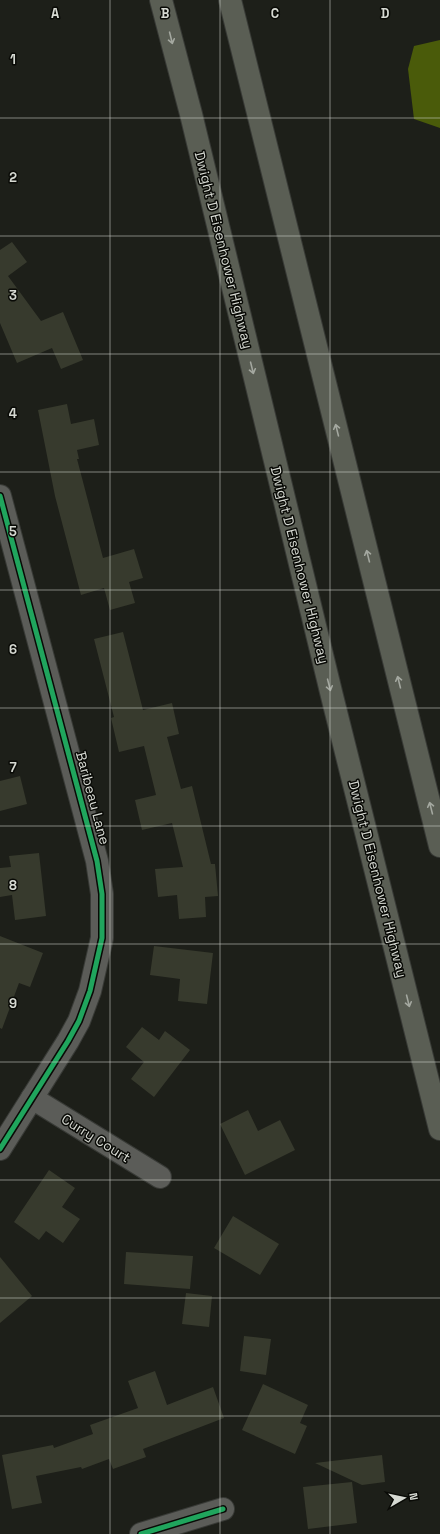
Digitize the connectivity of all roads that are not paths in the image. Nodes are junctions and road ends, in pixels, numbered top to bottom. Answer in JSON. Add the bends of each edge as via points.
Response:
{"nodes":[{"id":1,"x":162,"y":0,"type":"edge"},
{"id":2,"x":230,"y":0,"type":"edge"},
{"id":3,"x":0,"y":496,"type":"edge"},
{"id":4,"x":440,"y":846,"type":"edge"},
{"id":5,"x":32,"y":1098,"type":"junction"},
{"id":6,"x":440,"y":1129,"type":"edge"},
{"id":7,"x":0,"y":1149,"type":"edge"},
{"id":8,"x":160,"y":1177,"type":"dead end"},
{"id":9,"x":223,"y":1509,"type":"dead end"},
{"id":10,"x":141,"y":1534,"type":"edge"}],
"edges":[{"from":1,"to":6,"type":"highway","name":"Dwight D Eisenhower Highway","one_way":true},
{"from":4,"to":2,"type":"highway","one_way":true},
{"from":3,"to":5,"type":"street","name":"Baribeau Lane","via":[[97,861],[102,894],[102,938],[90,991],[79,1022]]},
{"from":5,"to":7,"type":"street","name":"Baribeau Lane"},
{"from":5,"to":8,"type":"street","name":"Curry Court"},
{"from":9,"to":10,"type":"street"}]}
